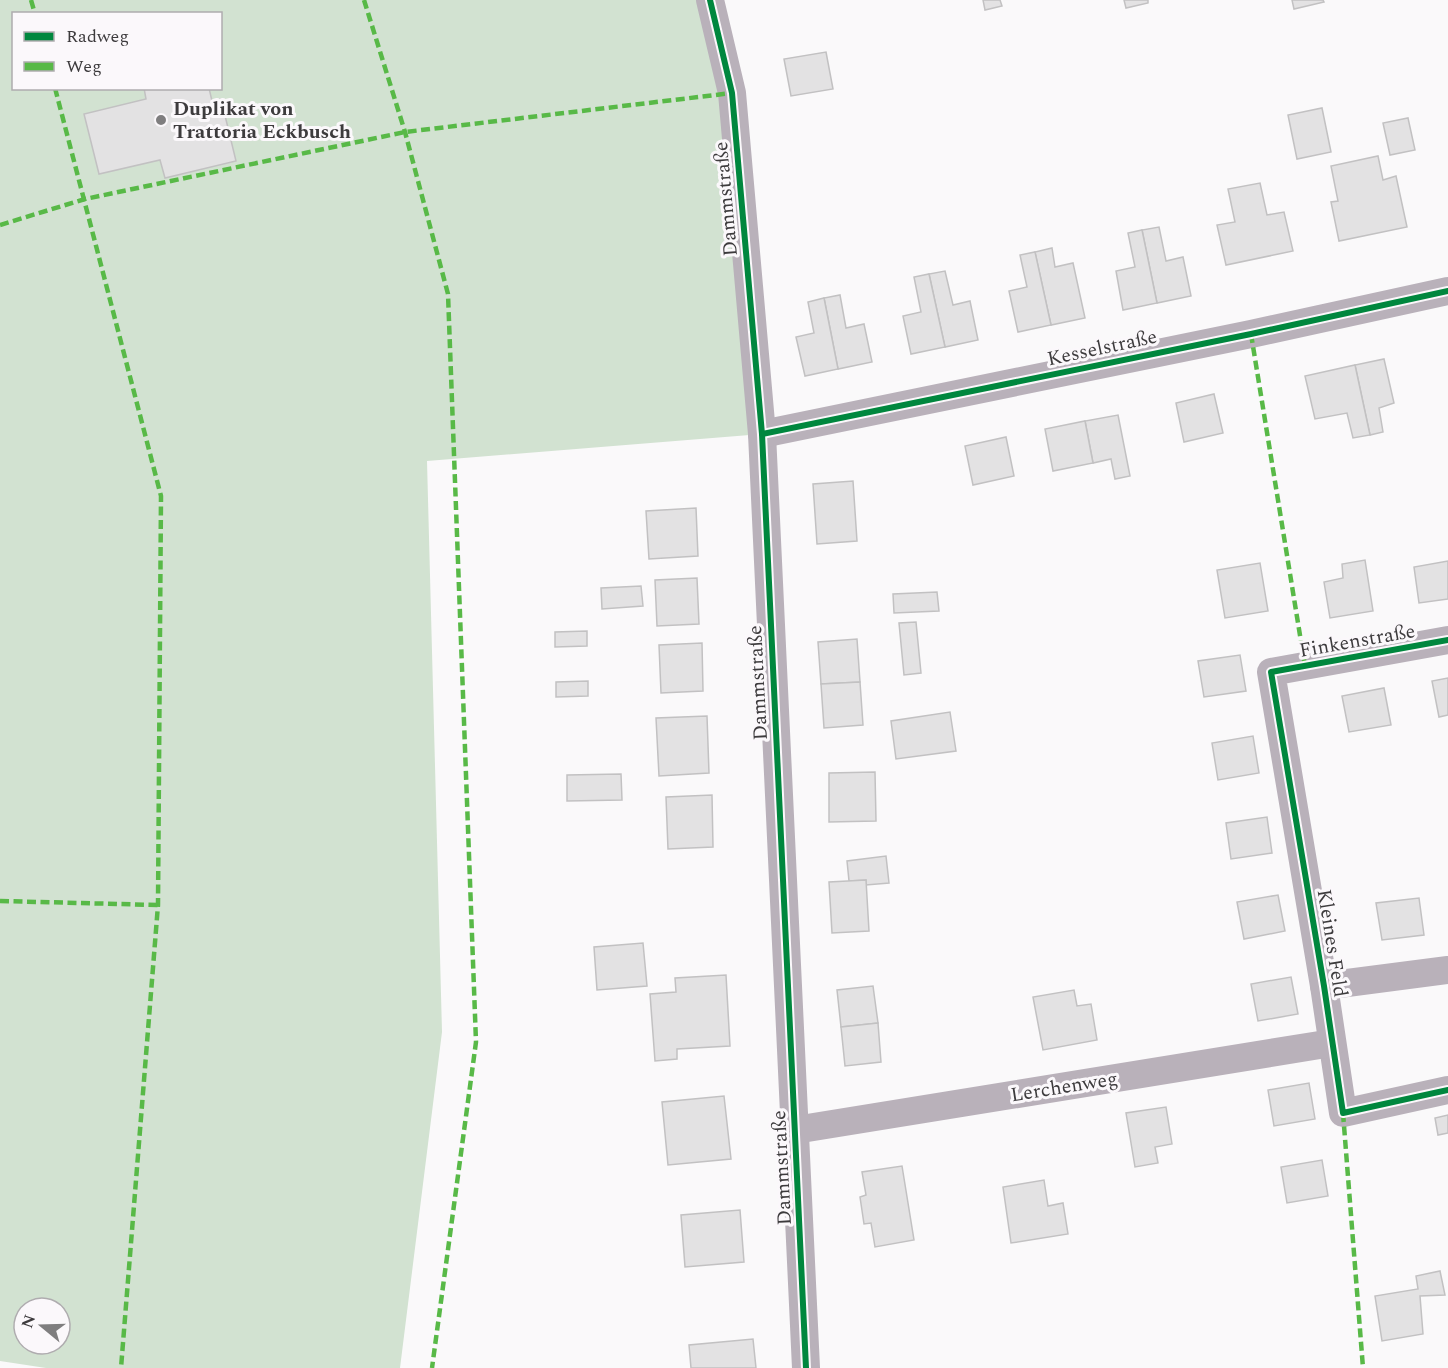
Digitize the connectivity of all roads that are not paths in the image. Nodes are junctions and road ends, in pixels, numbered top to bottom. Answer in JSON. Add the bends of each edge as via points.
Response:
{"nodes":[{"id":1,"x":710,"y":0,"type":"edge"},
{"id":2,"x":1448,"y":291,"type":"edge"},
{"id":3,"x":762,"y":434,"type":"junction"},
{"id":4,"x":1448,"y":640,"type":"edge"},
{"id":5,"x":1271,"y":672,"type":"joint"},
{"id":6,"x":1448,"y":970,"type":"edge"},
{"id":7,"x":1324,"y":986,"type":"junction"},
{"id":8,"x":1332,"y":1043,"type":"junction"},
{"id":9,"x":1448,"y":1090,"type":"edge"},
{"id":10,"x":795,"y":1130,"type":"junction"},
{"id":11,"x":806,"y":1368,"type":"edge"}],
"edges":[{"from":1,"to":3,"type":"street","name":"Dammstraße","via":[[732,93]]},
{"from":2,"to":3,"type":"street","name":"Kesselstraße"},
{"from":3,"to":10,"type":"street","name":"Dammstraße"},
{"from":4,"to":5,"type":"street","name":"Finkenstraße"},
{"from":5,"to":7,"type":"street","name":"Kleines Feld"},
{"from":6,"to":7,"type":"street","name":"Kleines Feld"},
{"from":7,"to":8,"type":"street","name":"Kleines Feld"},
{"from":8,"to":9,"type":"street","name":"Kleines Feld","via":[[1343,1113]]},
{"from":8,"to":10,"type":"street","name":"Lerchenweg"},
{"from":10,"to":11,"type":"street","name":"Dammstraße"}]}
